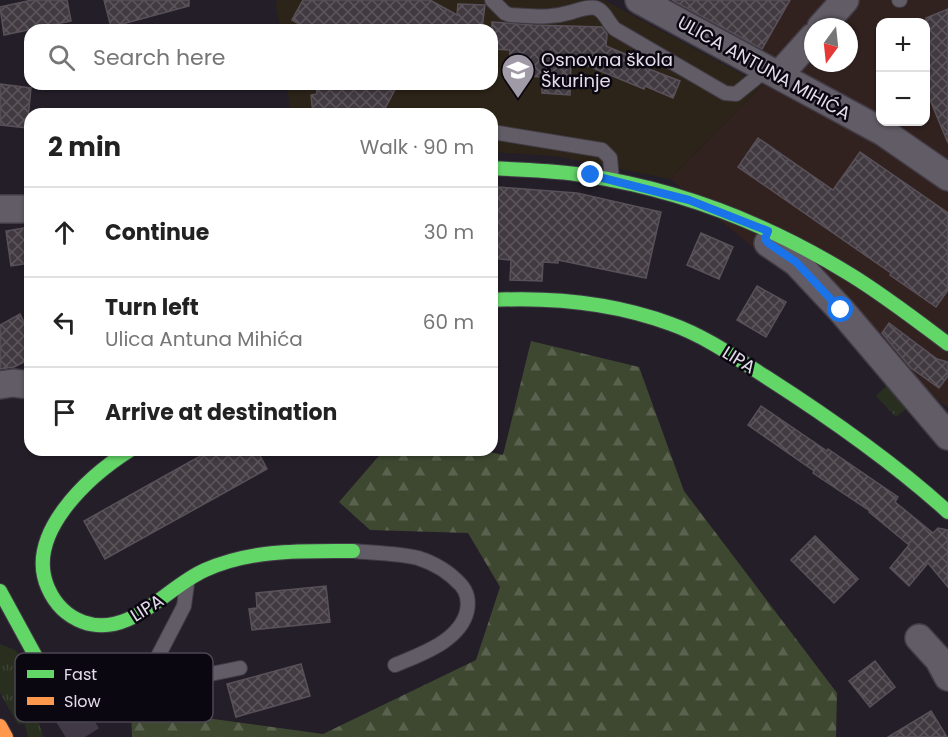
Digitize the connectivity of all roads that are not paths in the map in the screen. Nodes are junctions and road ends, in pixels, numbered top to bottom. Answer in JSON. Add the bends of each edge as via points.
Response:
{"nodes":[{"id":1,"x":478,"y":0,"type":"edge"},
{"id":2,"x":492,"y":0,"type":"edge"},
{"id":3,"x":639,"y":0,"type":"edge"},
{"id":4,"x":845,"y":0,"type":"edge"},
{"id":5,"x":830,"y":18,"type":"edge"},
{"id":6,"x":804,"y":45,"type":"edge"},
{"id":7,"x":773,"y":72,"type":"junction"},
{"id":8,"x":498,"y":133,"type":"edge"},
{"id":9,"x":498,"y":168,"type":"edge"},
{"id":10,"x":948,"y":177,"type":"edge"},
{"id":11,"x":612,"y":180,"type":"junction"},
{"id":12,"x":0,"y":208,"type":"edge"},
{"id":13,"x":24,"y":209,"type":"edge"},
{"id":14,"x":768,"y":231,"type":"junction"},
{"id":15,"x":498,"y":300,"type":"edge"},
{"id":16,"x":948,"y":344,"type":"edge"},
{"id":17,"x":0,"y":385,"type":"edge"},
{"id":18,"x":24,"y":385,"type":"edge"},
{"id":19,"x":948,"y":436,"type":"edge"},
{"id":20,"x":118,"y":456,"type":"edge"},
{"id":21,"x":948,"y":513,"type":"edge"},
{"id":22,"x":353,"y":550,"type":"joint"},
{"id":23,"x":188,"y":579,"type":"junction"},
{"id":24,"x":0,"y":591,"type":"edge"},
{"id":25,"x":919,"y":638,"type":"dead end"},
{"id":26,"x":34,"y":653,"type":"tunnel mouth"},
{"id":27,"x":160,"y":653,"type":"edge"},
{"id":28,"x":395,"y":665,"type":"dead end"},
{"id":29,"x":240,"y":668,"type":"dead end"},
{"id":30,"x":213,"y":674,"type":"edge"},
{"id":31,"x":948,"y":676,"type":"edge"},
{"id":32,"x":0,"y":726,"type":"edge"},
{"id":33,"x":6,"y":737,"type":"edge"}],
"edges":[{"from":1,"to":2,"type":"lane"},
{"from":2,"to":7,"type":"lane","via":[[510,15],[554,17],[596,9],[605,14],[615,29],[725,93],[736,94]]},
{"from":3,"to":7,"type":"street","name":"ULICA ANTUNA MIHIĆA"},
{"from":4,"to":5,"type":"street"},
{"from":6,"to":7,"type":"street"},
{"from":7,"to":10,"type":"street","name":"ULICA ANTUNA MIHIĆA","via":[[883,132]]},
{"from":8,"to":11,"type":"lane","via":[[602,150],[610,158]]},
{"from":9,"to":11,"type":"main road"},
{"from":11,"to":14,"type":"main road","via":[[689,200]]},
{"from":12,"to":13,"type":"street"},
{"from":14,"to":16,"type":"main road","via":[[849,274]]},
{"from":14,"to":19,"type":"street","via":[[768,243],[796,262],[841,310]]},
{"from":15,"to":21,"type":"main road","name":"LIPA","via":[[559,299],[640,315],[706,340],[865,442]]},
{"from":17,"to":18,"type":"street"},
{"from":20,"to":23,"type":"main road","name":"LIPA","via":[[86,485],[55,522],[42,566],[46,588],[68,614],[89,624],[107,624],[128,621]]},
{"from":22,"to":23,"type":"main road","name":"LIPA","via":[[258,554],[222,563]]},
{"from":22,"to":28,"type":"lane","via":[[418,558],[437,566],[466,591],[469,603],[464,622],[452,635]]},
{"from":23,"to":27,"type":"lane","via":[[184,606]]},
{"from":24,"to":26,"type":"main road"},
{"from":25,"to":31,"type":"street"},
{"from":29,"to":30,"type":"lane"},
{"from":32,"to":33,"type":"main road"}]}
